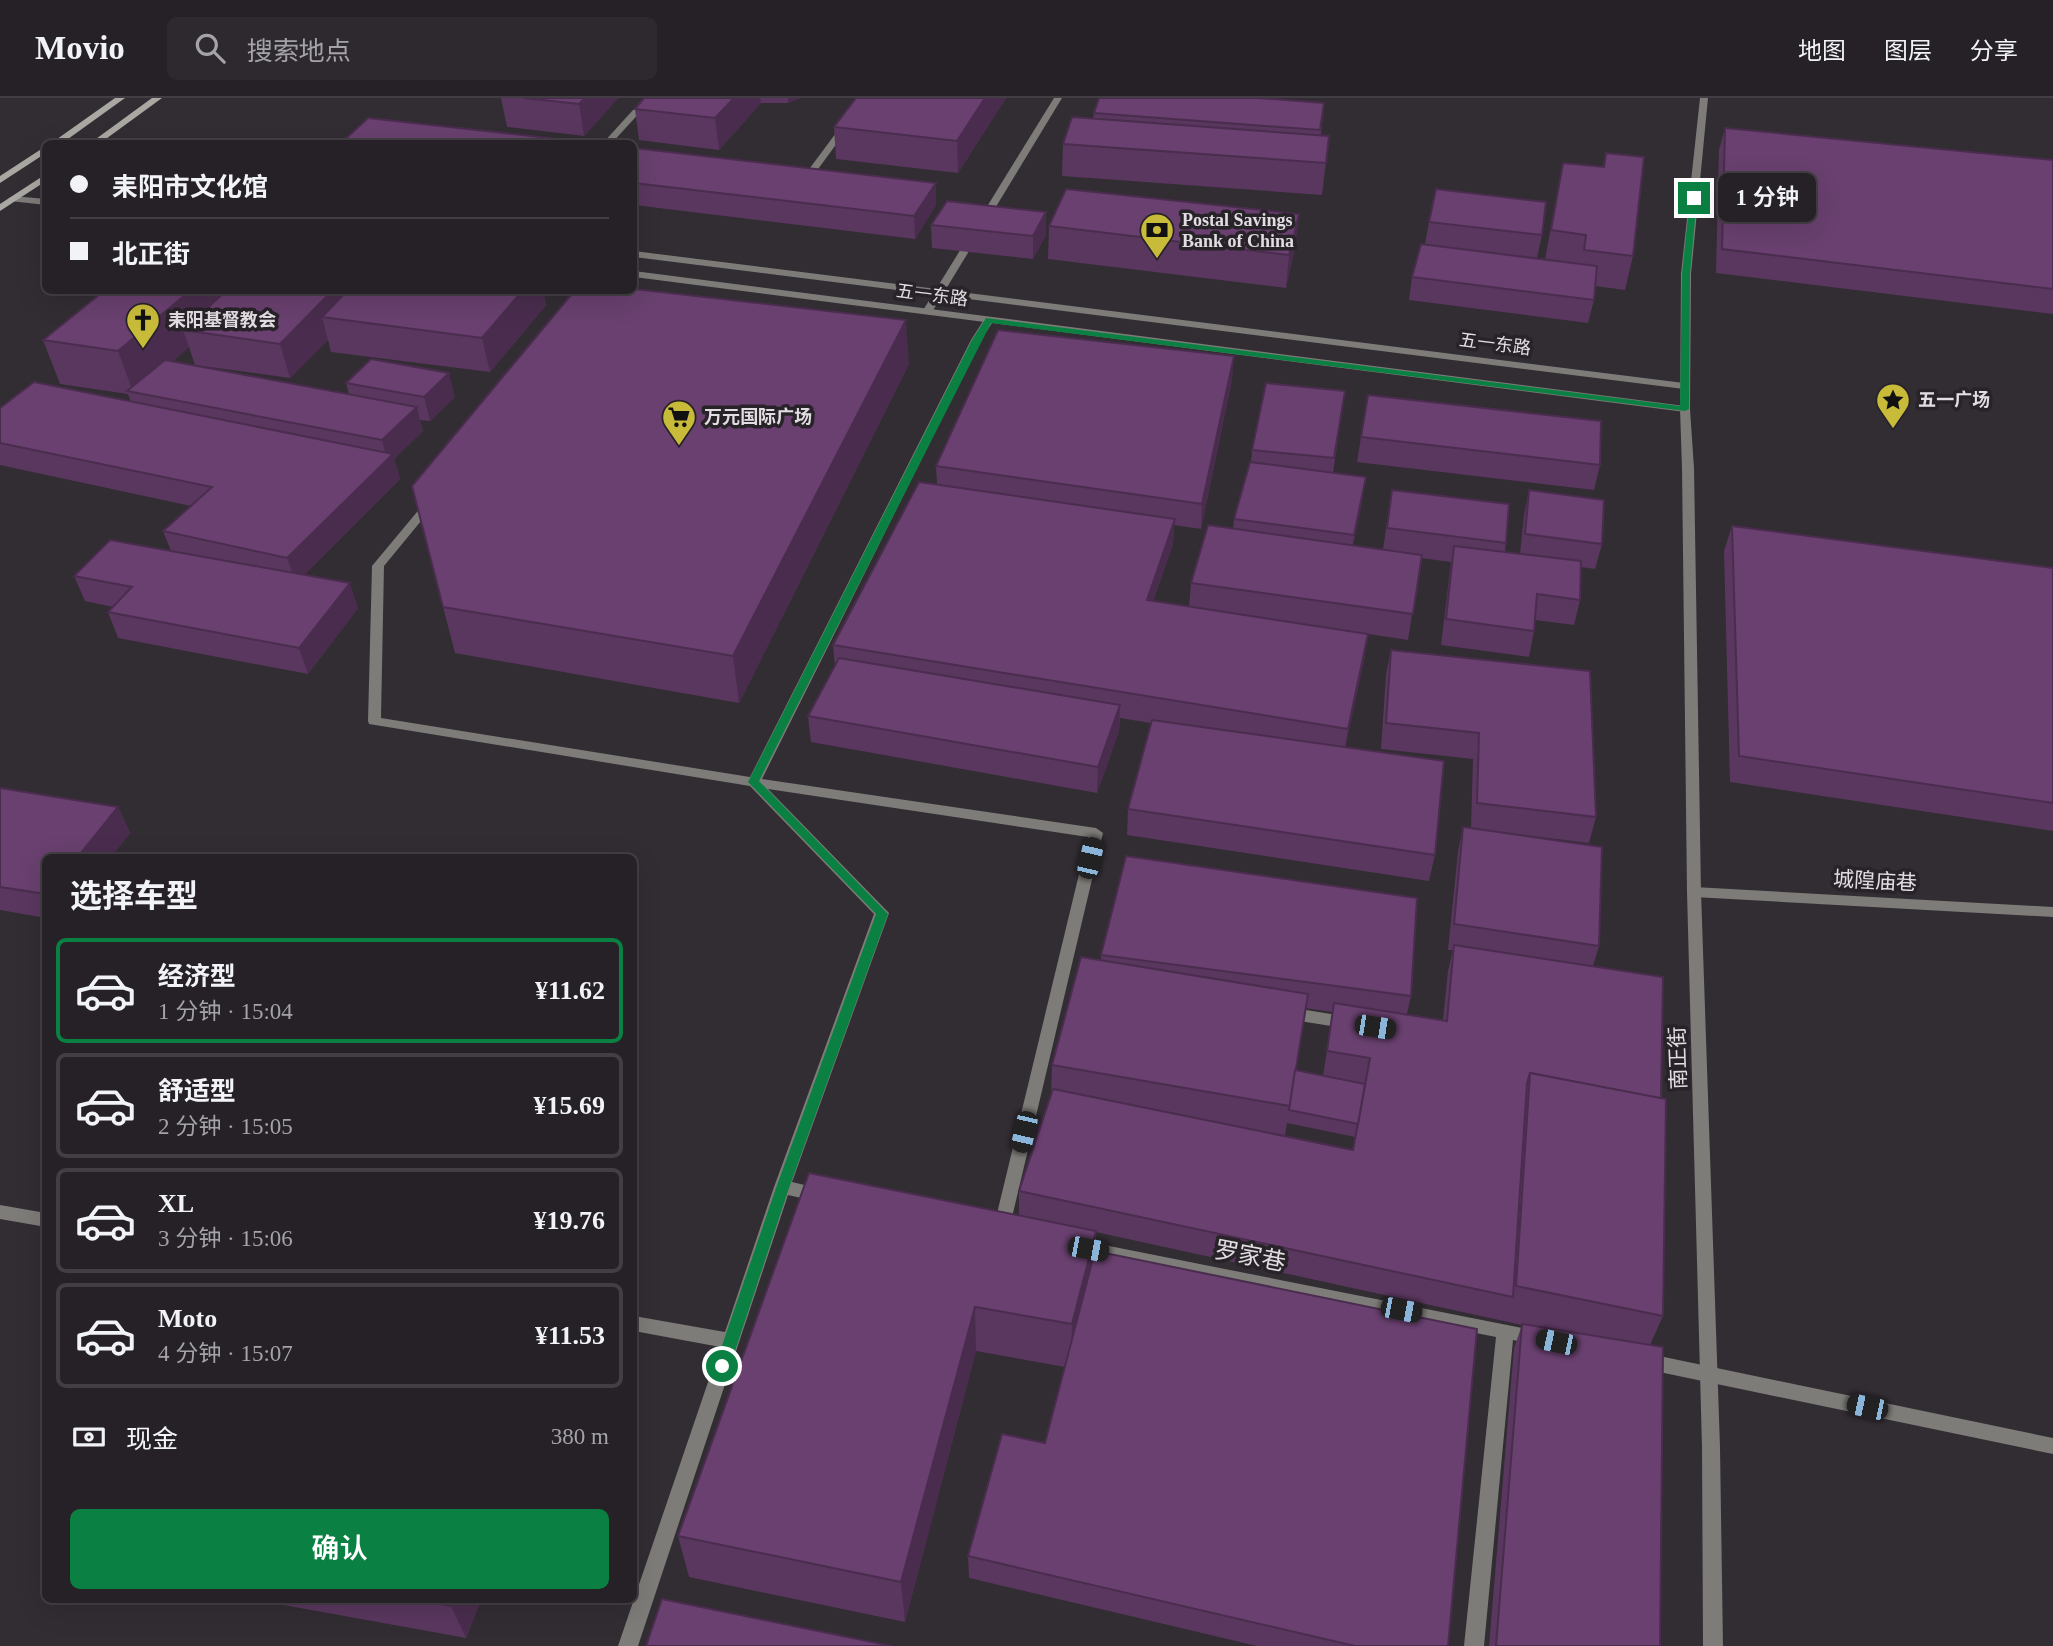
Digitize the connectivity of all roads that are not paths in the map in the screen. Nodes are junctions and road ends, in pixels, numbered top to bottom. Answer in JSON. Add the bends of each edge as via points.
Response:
{"nodes":[{"id":1,"x":121,"y":98,"type":"edge"},
{"id":2,"x":158,"y":98,"type":"edge"},
{"id":3,"x":649,"y":98,"type":"edge"},
{"id":4,"x":866,"y":98,"type":"edge"},
{"id":5,"x":1058,"y":98,"type":"edge"},
{"id":6,"x":1704,"y":98,"type":"edge"},
{"id":7,"x":60,"y":140,"type":"edge"},
{"id":8,"x":99,"y":140,"type":"edge"},
{"id":9,"x":610,"y":140,"type":"edge"},
{"id":10,"x":42,"y":152,"type":"edge"},
{"id":11,"x":796,"y":172,"type":"edge"},
{"id":12,"x":810,"y":174,"type":"junction"},
{"id":13,"x":822,"y":175,"type":"edge"},
{"id":14,"x":1,"y":178,"type":"edge"},
{"id":15,"x":16,"y":179,"type":"dead end"},
{"id":16,"x":28,"y":180,"type":"dead end"},
{"id":17,"x":42,"y":180,"type":"edge"},
{"id":18,"x":42,"y":181,"type":"edge"},
{"id":19,"x":0,"y":197,"type":"edge"},
{"id":20,"x":13,"y":199,"type":"junction"},
{"id":21,"x":42,"y":202,"type":"edge"},
{"id":22,"x":0,"y":208,"type":"edge"},
{"id":23,"x":637,"y":254,"type":"edge"},
{"id":24,"x":637,"y":274,"type":"edge"},
{"id":25,"x":940,"y":292,"type":"junction"},
{"id":26,"x":927,"y":312,"type":"junction"},
{"id":27,"x":989,"y":320,"type":"junction"},
{"id":28,"x":1684,"y":386,"type":"junction"},
{"id":29,"x":1685,"y":409,"type":"junction"},
{"id":30,"x":439,"y":493,"type":"edge"},
{"id":31,"x":754,"y":782,"type":"junction"},
{"id":32,"x":1694,"y":892,"type":"junction"},
{"id":33,"x":2053,"y":912,"type":"edge"},
{"id":34,"x":1275,"y":1012,"type":"edge"},
{"id":35,"x":1363,"y":1025,"type":"edge"},
{"id":36,"x":782,"y":1188,"type":"junction"},
{"id":37,"x":837,"y":1198,"type":"edge"},
{"id":38,"x":0,"y":1212,"type":"edge"},
{"id":39,"x":42,"y":1219,"type":"edge"},
{"id":40,"x":1000,"y":1231,"type":"edge"},
{"id":41,"x":1063,"y":1244,"type":"edge"},
{"id":42,"x":637,"y":1324,"type":"edge"},
{"id":43,"x":1505,"y":1331,"type":"junction"},
{"id":44,"x":731,"y":1340,"type":"junction"},
{"id":45,"x":1559,"y":1342,"type":"edge"},
{"id":46,"x":1626,"y":1357,"type":"edge"},
{"id":47,"x":1707,"y":1374,"type":"junction"},
{"id":48,"x":2053,"y":1447,"type":"edge"},
{"id":49,"x":628,"y":1646,"type":"edge"},
{"id":50,"x":1474,"y":1646,"type":"edge"},
{"id":51,"x":1713,"y":1646,"type":"edge"}],
"edges":[{"from":1,"to":7,"type":"main road"},
{"from":2,"to":8,"type":"main road"},
{"from":3,"to":9,"type":"street"},
{"from":4,"to":12,"type":"street"},
{"from":5,"to":25,"type":"street"},
{"from":6,"to":28,"type":"street","name":"南正街","via":[[1686,274]]},
{"from":10,"to":14,"type":"main road"},
{"from":11,"to":12,"type":"street"},
{"from":12,"to":13,"type":"street"},
{"from":14,"to":15,"type":"main road"},
{"from":16,"to":17,"type":"main road"},
{"from":18,"to":20,"type":"main road"},
{"from":19,"to":20,"type":"main road"},
{"from":20,"to":21,"type":"street"},
{"from":20,"to":22,"type":"main road"},
{"from":23,"to":25,"type":"street","name":"五一东路"},
{"from":24,"to":26,"type":"street","name":"五一东路"},
{"from":25,"to":26,"type":"street"},
{"from":25,"to":28,"type":"street","name":"五一东路"},
{"from":26,"to":27,"type":"street","name":"五一东路"},
{"from":27,"to":29,"type":"street","name":"五一东路"},
{"from":27,"to":31,"type":"street"},
{"from":28,"to":29,"type":"street","name":"南正街"},
{"from":29,"to":32,"type":"street","name":"南正街"},
{"from":30,"to":31,"type":"street","via":[[378,566],[374,720]]},
{"from":31,"to":36,"type":"street","via":[[882,914]]},
{"from":31,"to":40,"type":"street","via":[[1096,833],[1067,982]]},
{"from":32,"to":33,"type":"street","name":"城隍庙巷"},
{"from":32,"to":47,"type":"street","name":"南正街"},
{"from":34,"to":35,"type":"street"},
{"from":36,"to":37,"type":"street"},
{"from":36,"to":44,"type":"street"},
{"from":38,"to":39,"type":"street"},
{"from":41,"to":43,"type":"street","name":"罗家巷"},
{"from":42,"to":44,"type":"street"},
{"from":43,"to":45,"type":"street","name":"罗家巷"},
{"from":43,"to":50,"type":"street"},
{"from":44,"to":49,"type":"street"},
{"from":46,"to":47,"type":"street"},
{"from":47,"to":48,"type":"street"},
{"from":47,"to":51,"type":"street","name":"南正街"}]}
